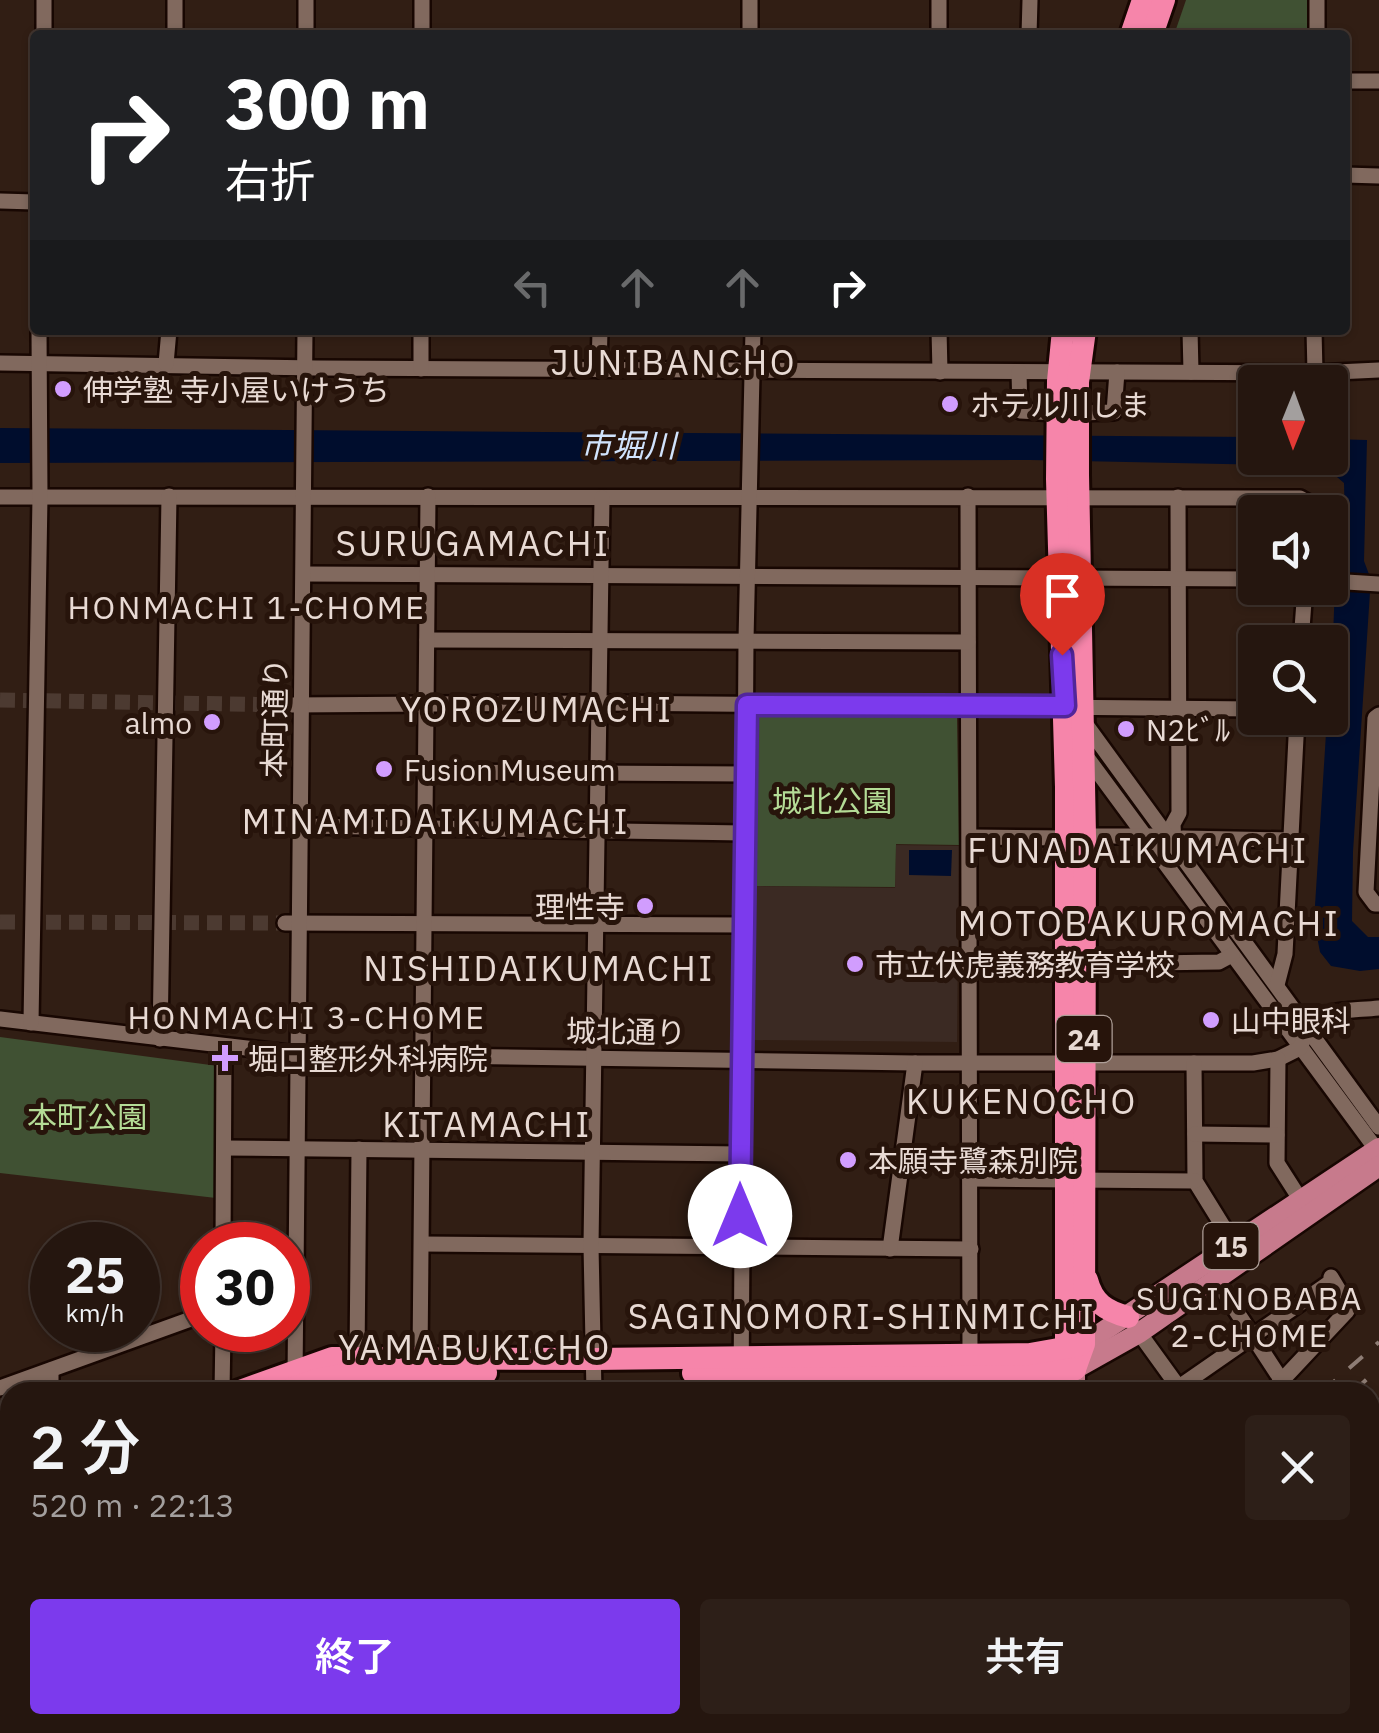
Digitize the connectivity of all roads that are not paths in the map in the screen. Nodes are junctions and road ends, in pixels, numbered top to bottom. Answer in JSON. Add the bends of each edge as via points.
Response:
{"nodes":[{"id":1,"x":44,"y":0,"type":"edge"},
{"id":2,"x":176,"y":0,"type":"edge"},
{"id":3,"x":306,"y":0,"type":"edge"},
{"id":4,"x":422,"y":0,"type":"edge"},
{"id":5,"x":750,"y":0,"type":"edge"},
{"id":6,"x":939,"y":0,"type":"edge"},
{"id":7,"x":1030,"y":0,"type":"edge"},
{"id":8,"x":1144,"y":0,"type":"edge"},
{"id":9,"x":1164,"y":0,"type":"edge"},
{"id":10,"x":1316,"y":0,"type":"edge"},
{"id":11,"x":44,"y":30,"type":"edge"},
{"id":12,"x":175,"y":30,"type":"edge"},
{"id":13,"x":306,"y":30,"type":"edge"},
{"id":14,"x":422,"y":30,"type":"edge"},
{"id":15,"x":750,"y":30,"type":"edge"},
{"id":16,"x":939,"y":30,"type":"edge"},
{"id":17,"x":1030,"y":30,"type":"edge"},
{"id":18,"x":1133,"y":30,"type":"edge"},
{"id":19,"x":1154,"y":30,"type":"edge"},
{"id":20,"x":1317,"y":30,"type":"edge"},
{"id":21,"x":1350,"y":81,"type":"edge"},
{"id":22,"x":1379,"y":81,"type":"edge"},
{"id":23,"x":1350,"y":175,"type":"edge"},
{"id":24,"x":1379,"y":176,"type":"edge"},
{"id":25,"x":0,"y":201,"type":"edge"},
{"id":26,"x":30,"y":202,"type":"edge"},
{"id":27,"x":40,"y":335,"type":"edge"},
{"id":28,"x":169,"y":335,"type":"edge"},
{"id":29,"x":305,"y":335,"type":"edge"},
{"id":30,"x":421,"y":335,"type":"edge"},
{"id":31,"x":600,"y":335,"type":"edge"},
{"id":32,"x":753,"y":335,"type":"edge"},
{"id":33,"x":939,"y":335,"type":"edge"},
{"id":34,"x":1064,"y":335,"type":"edge"},
{"id":35,"x":1083,"y":335,"type":"edge"},
{"id":36,"x":1190,"y":335,"type":"edge"},
{"id":37,"x":1314,"y":335,"type":"edge"},
{"id":38,"x":0,"y":363,"type":"edge"},
{"id":39,"x":40,"y":363,"type":"junction"},
{"id":40,"x":166,"y":364,"type":"junction"},
{"id":41,"x":1315,"y":365,"type":"edge"},
{"id":42,"x":304,"y":368,"type":"junction"},
{"id":43,"x":421,"y":369,"type":"junction"},
{"id":44,"x":599,"y":370,"type":"junction"},
{"id":45,"x":1379,"y":370,"type":"edge"},
{"id":46,"x":752,"y":371,"type":"junction"},
{"id":47,"x":1069,"y":371,"type":"junction"},
{"id":48,"x":1348,"y":371,"type":"edge"},
{"id":49,"x":940,"y":372,"type":"junction"},
{"id":50,"x":1019,"y":372,"type":"junction"},
{"id":51,"x":1116,"y":372,"type":"junction"},
{"id":52,"x":1190,"y":372,"type":"junction"},
{"id":53,"x":1238,"y":372,"type":"edge"},
{"id":54,"x":1068,"y":419,"type":"junction"},
{"id":55,"x":1068,"y":487,"type":"junction"},
{"id":56,"x":168,"y":496,"type":"junction"},
{"id":57,"x":305,"y":496,"type":"junction"},
{"id":58,"x":428,"y":496,"type":"junction"},
{"id":59,"x":968,"y":496,"type":"junction"},
{"id":60,"x":0,"y":497,"type":"edge"},
{"id":61,"x":40,"y":497,"type":"junction"},
{"id":62,"x":750,"y":497,"type":"junction"},
{"id":63,"x":1178,"y":497,"type":"junction"},
{"id":64,"x":1238,"y":497,"type":"edge"},
{"id":65,"x":602,"y":498,"type":"junction"},
{"id":66,"x":304,"y":574,"type":"junction"},
{"id":67,"x":428,"y":575,"type":"junction"},
{"id":68,"x":602,"y":575,"type":"junction"},
{"id":69,"x":748,"y":576,"type":"junction"},
{"id":70,"x":1069,"y":576,"type":"junction"},
{"id":71,"x":968,"y":577,"type":"junction"},
{"id":72,"x":1178,"y":578,"type":"junction"},
{"id":73,"x":1238,"y":579,"type":"edge"},
{"id":74,"x":1348,"y":583,"type":"edge"},
{"id":75,"x":1378,"y":584,"type":"edge"},
{"id":76,"x":427,"y":640,"type":"junction"},
{"id":77,"x":601,"y":640,"type":"junction"},
{"id":78,"x":746,"y":640,"type":"junction"},
{"id":79,"x":968,"y":642,"type":"junction"},
{"id":80,"x":296,"y":703,"type":"junction"},
{"id":81,"x":427,"y":703,"type":"junction"},
{"id":82,"x":600,"y":703,"type":"junction"},
{"id":83,"x":747,"y":705,"type":"junction"},
{"id":84,"x":968,"y":706,"type":"junction"},
{"id":85,"x":1179,"y":707,"type":"junction"},
{"id":86,"x":1238,"y":709,"type":"edge"},
{"id":87,"x":1074,"y":714,"type":"junction"},
{"id":88,"x":1379,"y":714,"type":"edge"},
{"id":89,"x":1296,"y":735,"type":"edge"},
{"id":90,"x":1083,"y":751,"type":"junction"},
{"id":91,"x":426,"y":772,"type":"junction"},
{"id":92,"x":600,"y":772,"type":"junction"},
{"id":93,"x":746,"y":774,"type":"junction"},
{"id":94,"x":300,"y":826,"type":"junction"},
{"id":95,"x":426,"y":828,"type":"junction"},
{"id":96,"x":599,"y":830,"type":"junction"},
{"id":97,"x":744,"y":833,"type":"junction"},
{"id":98,"x":970,"y":837,"type":"junction"},
{"id":99,"x":1076,"y":837,"type":"junction"},
{"id":100,"x":1146,"y":837,"type":"junction"},
{"id":101,"x":1171,"y":839,"type":"junction"},
{"id":102,"x":1290,"y":840,"type":"junction"},
{"id":103,"x":1379,"y":904,"type":"edge"},
{"id":104,"x":292,"y":922,"type":"junction"},
{"id":105,"x":424,"y":922,"type":"junction"},
{"id":106,"x":598,"y":923,"type":"junction"},
{"id":107,"x":744,"y":925,"type":"junction"},
{"id":108,"x":1232,"y":955,"type":"junction"},
{"id":109,"x":969,"y":964,"type":"junction"},
{"id":110,"x":1075,"y":964,"type":"junction"},
{"id":111,"x":1277,"y":985,"type":"junction"},
{"id":112,"x":1379,"y":1008,"type":"edge"},
{"id":113,"x":0,"y":1019,"type":"edge"},
{"id":114,"x":31,"y":1023,"type":"junction"},
{"id":115,"x":1308,"y":1028,"type":"junction"},
{"id":116,"x":160,"y":1039,"type":"junction"},
{"id":117,"x":224,"y":1046,"type":"junction"},
{"id":118,"x":1300,"y":1048,"type":"junction"},
{"id":119,"x":297,"y":1054,"type":"junction"},
{"id":120,"x":424,"y":1057,"type":"junction"},
{"id":121,"x":596,"y":1058,"type":"junction"},
{"id":122,"x":1278,"y":1059,"type":"junction"},
{"id":123,"x":741,"y":1060,"type":"junction"},
{"id":124,"x":914,"y":1063,"type":"junction"},
{"id":125,"x":970,"y":1063,"type":"junction"},
{"id":126,"x":1075,"y":1063,"type":"junction"},
{"id":127,"x":1194,"y":1063,"type":"junction"},
{"id":128,"x":1379,"y":1127,"type":"edge"},
{"id":129,"x":1195,"y":1134,"type":"junction"},
{"id":130,"x":1277,"y":1135,"type":"junction"},
{"id":131,"x":224,"y":1148,"type":"junction"},
{"id":132,"x":297,"y":1149,"type":"junction"},
{"id":133,"x":360,"y":1149,"type":"junction"},
{"id":134,"x":422,"y":1150,"type":"junction"},
{"id":135,"x":595,"y":1152,"type":"junction"},
{"id":136,"x":741,"y":1154,"type":"junction"},
{"id":137,"x":1378,"y":1154,"type":"edge"},
{"id":138,"x":1076,"y":1179,"type":"junction"},
{"id":139,"x":970,"y":1180,"type":"junction"},
{"id":140,"x":1195,"y":1182,"type":"junction"},
{"id":141,"x":1300,"y":1199,"type":"junction"},
{"id":142,"x":223,"y":1222,"type":"edge"},
{"id":143,"x":422,"y":1244,"type":"junction"},
{"id":144,"x":1234,"y":1244,"type":"junction"},
{"id":145,"x":592,"y":1246,"type":"junction"},
{"id":146,"x":740,"y":1247,"type":"junction"},
{"id":147,"x":890,"y":1249,"type":"junction"},
{"id":148,"x":970,"y":1250,"type":"junction"},
{"id":149,"x":1084,"y":1266,"type":"junction"},
{"id":150,"x":1216,"y":1280,"type":"junction"},
{"id":151,"x":180,"y":1322,"type":"edge"},
{"id":152,"x":1134,"y":1325,"type":"junction"},
{"id":153,"x":1255,"y":1337,"type":"junction"},
{"id":154,"x":223,"y":1352,"type":"edge"},
{"id":155,"x":420,"y":1357,"type":"junction"},
{"id":156,"x":357,"y":1358,"type":"junction"},
{"id":157,"x":51,"y":1370,"type":"junction"},
{"id":158,"x":1068,"y":1370,"type":"edge"},
{"id":159,"x":969,"y":1373,"type":"edge"},
{"id":160,"x":741,"y":1374,"type":"edge"},
{"id":161,"x":594,"y":1375,"type":"edge"},
{"id":162,"x":17,"y":1382,"type":"edge"},
{"id":163,"x":51,"y":1382,"type":"edge"},
{"id":164,"x":222,"y":1382,"type":"edge"},
{"id":165,"x":291,"y":1382,"type":"edge"},
{"id":166,"x":295,"y":1382,"type":"edge"},
{"id":167,"x":309,"y":1382,"type":"edge"},
{"id":168,"x":428,"y":1382,"type":"edge"},
{"id":169,"x":459,"y":1382,"type":"edge"},
{"id":170,"x":1172,"y":1382,"type":"edge"},
{"id":171,"x":1191,"y":1382,"type":"edge"},
{"id":172,"x":1274,"y":1382,"type":"edge"},
{"id":173,"x":1281,"y":1382,"type":"edge"}],
"edges":[{"from":1,"to":11,"type":"street"},
{"from":2,"to":12,"type":"street"},
{"from":3,"to":13,"type":"street"},
{"from":4,"to":14,"type":"street"},
{"from":5,"to":15,"type":"street"},
{"from":6,"to":16,"type":"street"},
{"from":7,"to":17,"type":"street"},
{"from":8,"to":18,"type":"highway"},
{"from":9,"to":19,"type":"highway"},
{"from":10,"to":20,"type":"street"},
{"from":21,"to":22,"type":"street"},
{"from":23,"to":24,"type":"street"},
{"from":25,"to":26,"type":"street"},
{"from":27,"to":39,"type":"street"},
{"from":28,"to":40,"type":"street"},
{"from":29,"to":42,"type":"street"},
{"from":30,"to":43,"type":"street"},
{"from":31,"to":44,"type":"street"},
{"from":32,"to":46,"type":"street"},
{"from":33,"to":49,"type":"street"},
{"from":34,"to":47,"type":"highway","number":"24"},
{"from":35,"to":47,"type":"highway","number":"24"},
{"from":36,"to":52,"type":"street"},
{"from":37,"to":41,"type":"street"},
{"from":38,"to":39,"type":"street"},
{"from":39,"to":40,"type":"street"},
{"from":39,"to":61,"type":"street"},
{"from":40,"to":42,"type":"street"},
{"from":42,"to":43,"type":"street"},
{"from":42,"to":57,"type":"street","name":"本町通り"},
{"from":43,"to":44,"type":"street"},
{"from":44,"to":46,"type":"street"},
{"from":45,"to":48,"type":"street"},
{"from":46,"to":49,"type":"street"},
{"from":46,"to":62,"type":"street"},
{"from":47,"to":50,"type":"street"},
{"from":47,"to":51,"type":"street"},
{"from":47,"to":54,"type":"highway","number":"24"},
{"from":49,"to":50,"type":"street"},
{"from":50,"to":54,"type":"street","via":[[1020,411]]},
{"from":51,"to":52,"type":"street"},
{"from":51,"to":54,"type":"street","via":[[1114,412]]},
{"from":52,"to":53,"type":"street"},
{"from":54,"to":55,"type":"highway","number":"24"},
{"from":55,"to":59,"type":"street"},
{"from":55,"to":63,"type":"street"},
{"from":55,"to":70,"type":"highway","number":"24"},
{"from":56,"to":57,"type":"street"},
{"from":56,"to":61,"type":"street"},
{"from":56,"to":116,"type":"street"},
{"from":57,"to":58,"type":"street"},
{"from":57,"to":66,"type":"street","name":"本町通り"},
{"from":58,"to":65,"type":"street"},
{"from":58,"to":67,"type":"street"},
{"from":59,"to":62,"type":"street"},
{"from":59,"to":71,"type":"street"},
{"from":60,"to":61,"type":"street"},
{"from":61,"to":114,"type":"street"},
{"from":62,"to":65,"type":"street"},
{"from":62,"to":69,"type":"street"},
{"from":63,"to":64,"type":"street"},
{"from":63,"to":72,"type":"street"},
{"from":65,"to":68,"type":"street"},
{"from":66,"to":67,"type":"street"},
{"from":66,"to":80,"type":"street","name":"本町通り"},
{"from":67,"to":68,"type":"street"},
{"from":67,"to":76,"type":"street"},
{"from":68,"to":69,"type":"street"},
{"from":68,"to":77,"type":"street"},
{"from":69,"to":71,"type":"street"},
{"from":69,"to":78,"type":"street"},
{"from":70,"to":71,"type":"street"},
{"from":70,"to":72,"type":"street"},
{"from":70,"to":87,"type":"highway","number":"24"},
{"from":71,"to":79,"type":"street"},
{"from":72,"to":73,"type":"street"},
{"from":72,"to":85,"type":"street"},
{"from":74,"to":75,"type":"street"},
{"from":76,"to":77,"type":"street"},
{"from":76,"to":81,"type":"street"},
{"from":77,"to":78,"type":"street"},
{"from":77,"to":82,"type":"street"},
{"from":78,"to":79,"type":"street"},
{"from":78,"to":83,"type":"street"},
{"from":79,"to":84,"type":"street"},
{"from":80,"to":81,"type":"street"},
{"from":80,"to":94,"type":"street","name":"本町通り"},
{"from":81,"to":82,"type":"street"},
{"from":81,"to":91,"type":"street"},
{"from":82,"to":83,"type":"street"},
{"from":82,"to":92,"type":"street"},
{"from":83,"to":84,"type":"street"},
{"from":83,"to":93,"type":"street"},
{"from":84,"to":87,"type":"street"},
{"from":84,"to":98,"type":"street"},
{"from":85,"to":86,"type":"street"},
{"from":85,"to":87,"type":"street"},
{"from":85,"to":101,"type":"street","via":[[1179,813]]},
{"from":87,"to":90,"type":"highway","number":"24"},
{"from":87,"to":99,"type":"highway","number":"24"},
{"from":87,"to":101,"type":"street"},
{"from":88,"to":103,"type":"street","via":[[1366,892]]},
{"from":89,"to":102,"type":"street"},
{"from":90,"to":99,"type":"highway","number":"24"},
{"from":90,"to":100,"type":"street"},
{"from":91,"to":92,"type":"street"},
{"from":91,"to":95,"type":"street"},
{"from":92,"to":93,"type":"street"},
{"from":92,"to":96,"type":"street"},
{"from":93,"to":97,"type":"street"},
{"from":94,"to":95,"type":"street"},
{"from":94,"to":104,"type":"street","name":"本町通り"},
{"from":95,"to":96,"type":"street"},
{"from":95,"to":105,"type":"street"},
{"from":96,"to":97,"type":"street"},
{"from":96,"to":106,"type":"street"},
{"from":97,"to":107,"type":"street"},
{"from":98,"to":99,"type":"street"},
{"from":98,"to":109,"type":"street"},
{"from":99,"to":100,"type":"street"},
{"from":99,"to":110,"type":"highway","number":"24"},
{"from":100,"to":101,"type":"street"},
{"from":100,"to":108,"type":"street"},
{"from":101,"to":102,"type":"street"},
{"from":101,"to":111,"type":"street"},
{"from":102,"to":111,"type":"street","via":[[1285,954]]},
{"from":104,"to":105,"type":"street"},
{"from":104,"to":119,"type":"street","name":"本町通り"},
{"from":105,"to":106,"type":"street"},
{"from":105,"to":120,"type":"street"},
{"from":106,"to":107,"type":"street"},
{"from":106,"to":121,"type":"street"},
{"from":107,"to":123,"type":"street"},
{"from":108,"to":110,"type":"street","via":[[1219,962]]},
{"from":108,"to":118,"type":"street"},
{"from":109,"to":110,"type":"street"},
{"from":109,"to":125,"type":"street"},
{"from":110,"to":126,"type":"highway","number":"24"},
{"from":111,"to":115,"type":"street"},
{"from":112,"to":115,"type":"street","via":[[1328,1013]]},
{"from":113,"to":114,"type":"street","name":"城北通り"},
{"from":114,"to":116,"type":"street","name":"城北通り"},
{"from":115,"to":118,"type":"street"},
{"from":115,"to":128,"type":"street"},
{"from":116,"to":117,"type":"street","name":"城北通り"},
{"from":117,"to":119,"type":"street","name":"城北通り"},
{"from":117,"to":131,"type":"street"},
{"from":118,"to":122,"type":"street","name":"城北通り"},
{"from":118,"to":137,"type":"street"},
{"from":119,"to":120,"type":"street","name":"城北通り"},
{"from":119,"to":132,"type":"street","name":"本町通り"},
{"from":120,"to":121,"type":"street","name":"城北通り"},
{"from":120,"to":134,"type":"street"},
{"from":121,"to":123,"type":"street","name":"城北通り"},
{"from":121,"to":135,"type":"street"},
{"from":122,"to":127,"type":"street","name":"城北通り"},
{"from":122,"to":130,"type":"street"},
{"from":123,"to":124,"type":"street","name":"城北通り"},
{"from":123,"to":136,"type":"street"},
{"from":124,"to":125,"type":"street","name":"城北通り"},
{"from":124,"to":147,"type":"street"},
{"from":125,"to":126,"type":"street","name":"城北通り"},
{"from":125,"to":139,"type":"street"},
{"from":126,"to":127,"type":"street","name":"城北通り"},
{"from":126,"to":138,"type":"highway","number":"24"},
{"from":127,"to":129,"type":"street"},
{"from":129,"to":130,"type":"street"},
{"from":129,"to":140,"type":"street"},
{"from":130,"to":141,"type":"street","via":[[1277,1163]]},
{"from":131,"to":132,"type":"street"},
{"from":131,"to":142,"type":"street"},
{"from":132,"to":133,"type":"street"},
{"from":132,"to":165,"type":"street","name":"本町通り"},
{"from":133,"to":134,"type":"street"},
{"from":133,"to":156,"type":"street"},
{"from":134,"to":135,"type":"street"},
{"from":134,"to":143,"type":"street"},
{"from":135,"to":136,"type":"street"},
{"from":135,"to":145,"type":"street"},
{"from":136,"to":146,"type":"street"},
{"from":137,"to":141,"type":"main road","number":"15"},
{"from":137,"to":150,"type":"main road","number":"15"},
{"from":138,"to":139,"type":"street"},
{"from":138,"to":140,"type":"street"},
{"from":138,"to":149,"type":"highway","number":"24"},
{"from":138,"to":158,"type":"highway","number":"24"},
{"from":139,"to":148,"type":"street"},
{"from":140,"to":144,"type":"street"},
{"from":141,"to":144,"type":"main road","number":"15"},
{"from":143,"to":145,"type":"street"},
{"from":143,"to":155,"type":"street"},
{"from":144,"to":152,"type":"main road","number":"15"},
{"from":145,"to":146,"type":"street"},
{"from":145,"to":161,"type":"street"},
{"from":146,"to":147,"type":"street"},
{"from":146,"to":160,"type":"street"},
{"from":147,"to":148,"type":"street"},
{"from":148,"to":159,"type":"street"},
{"from":149,"to":152,"type":"highway","number":"24","via":[[1094,1299]]},
{"from":149,"to":158,"type":"highway","number":"24"},
{"from":150,"to":152,"type":"main road","number":"15"},
{"from":150,"to":153,"type":"street"},
{"from":151,"to":157,"type":"street"},
{"from":152,"to":158,"type":"main road","number":"15"},
{"from":152,"to":170,"type":"street"},
{"from":153,"to":171,"type":"street"},
{"from":153,"to":172,"type":"street"},
{"from":153,"to":173,"type":"street","via":[[1332,1279],[1347,1311]]},
{"from":154,"to":164,"type":"street"},
{"from":155,"to":156,"type":"highway"},
{"from":155,"to":161,"type":"highway"},
{"from":156,"to":166,"type":"highway","via":[[317,1361]]},
{"from":157,"to":162,"type":"street"},
{"from":157,"to":163,"type":"street"},
{"from":158,"to":159,"type":"highway"},
{"from":159,"to":160,"type":"highway"},
{"from":160,"to":161,"type":"highway"},
{"from":161,"to":169,"type":"highway"},
{"from":167,"to":168,"type":"highway","via":[[340,1375]]}]}
